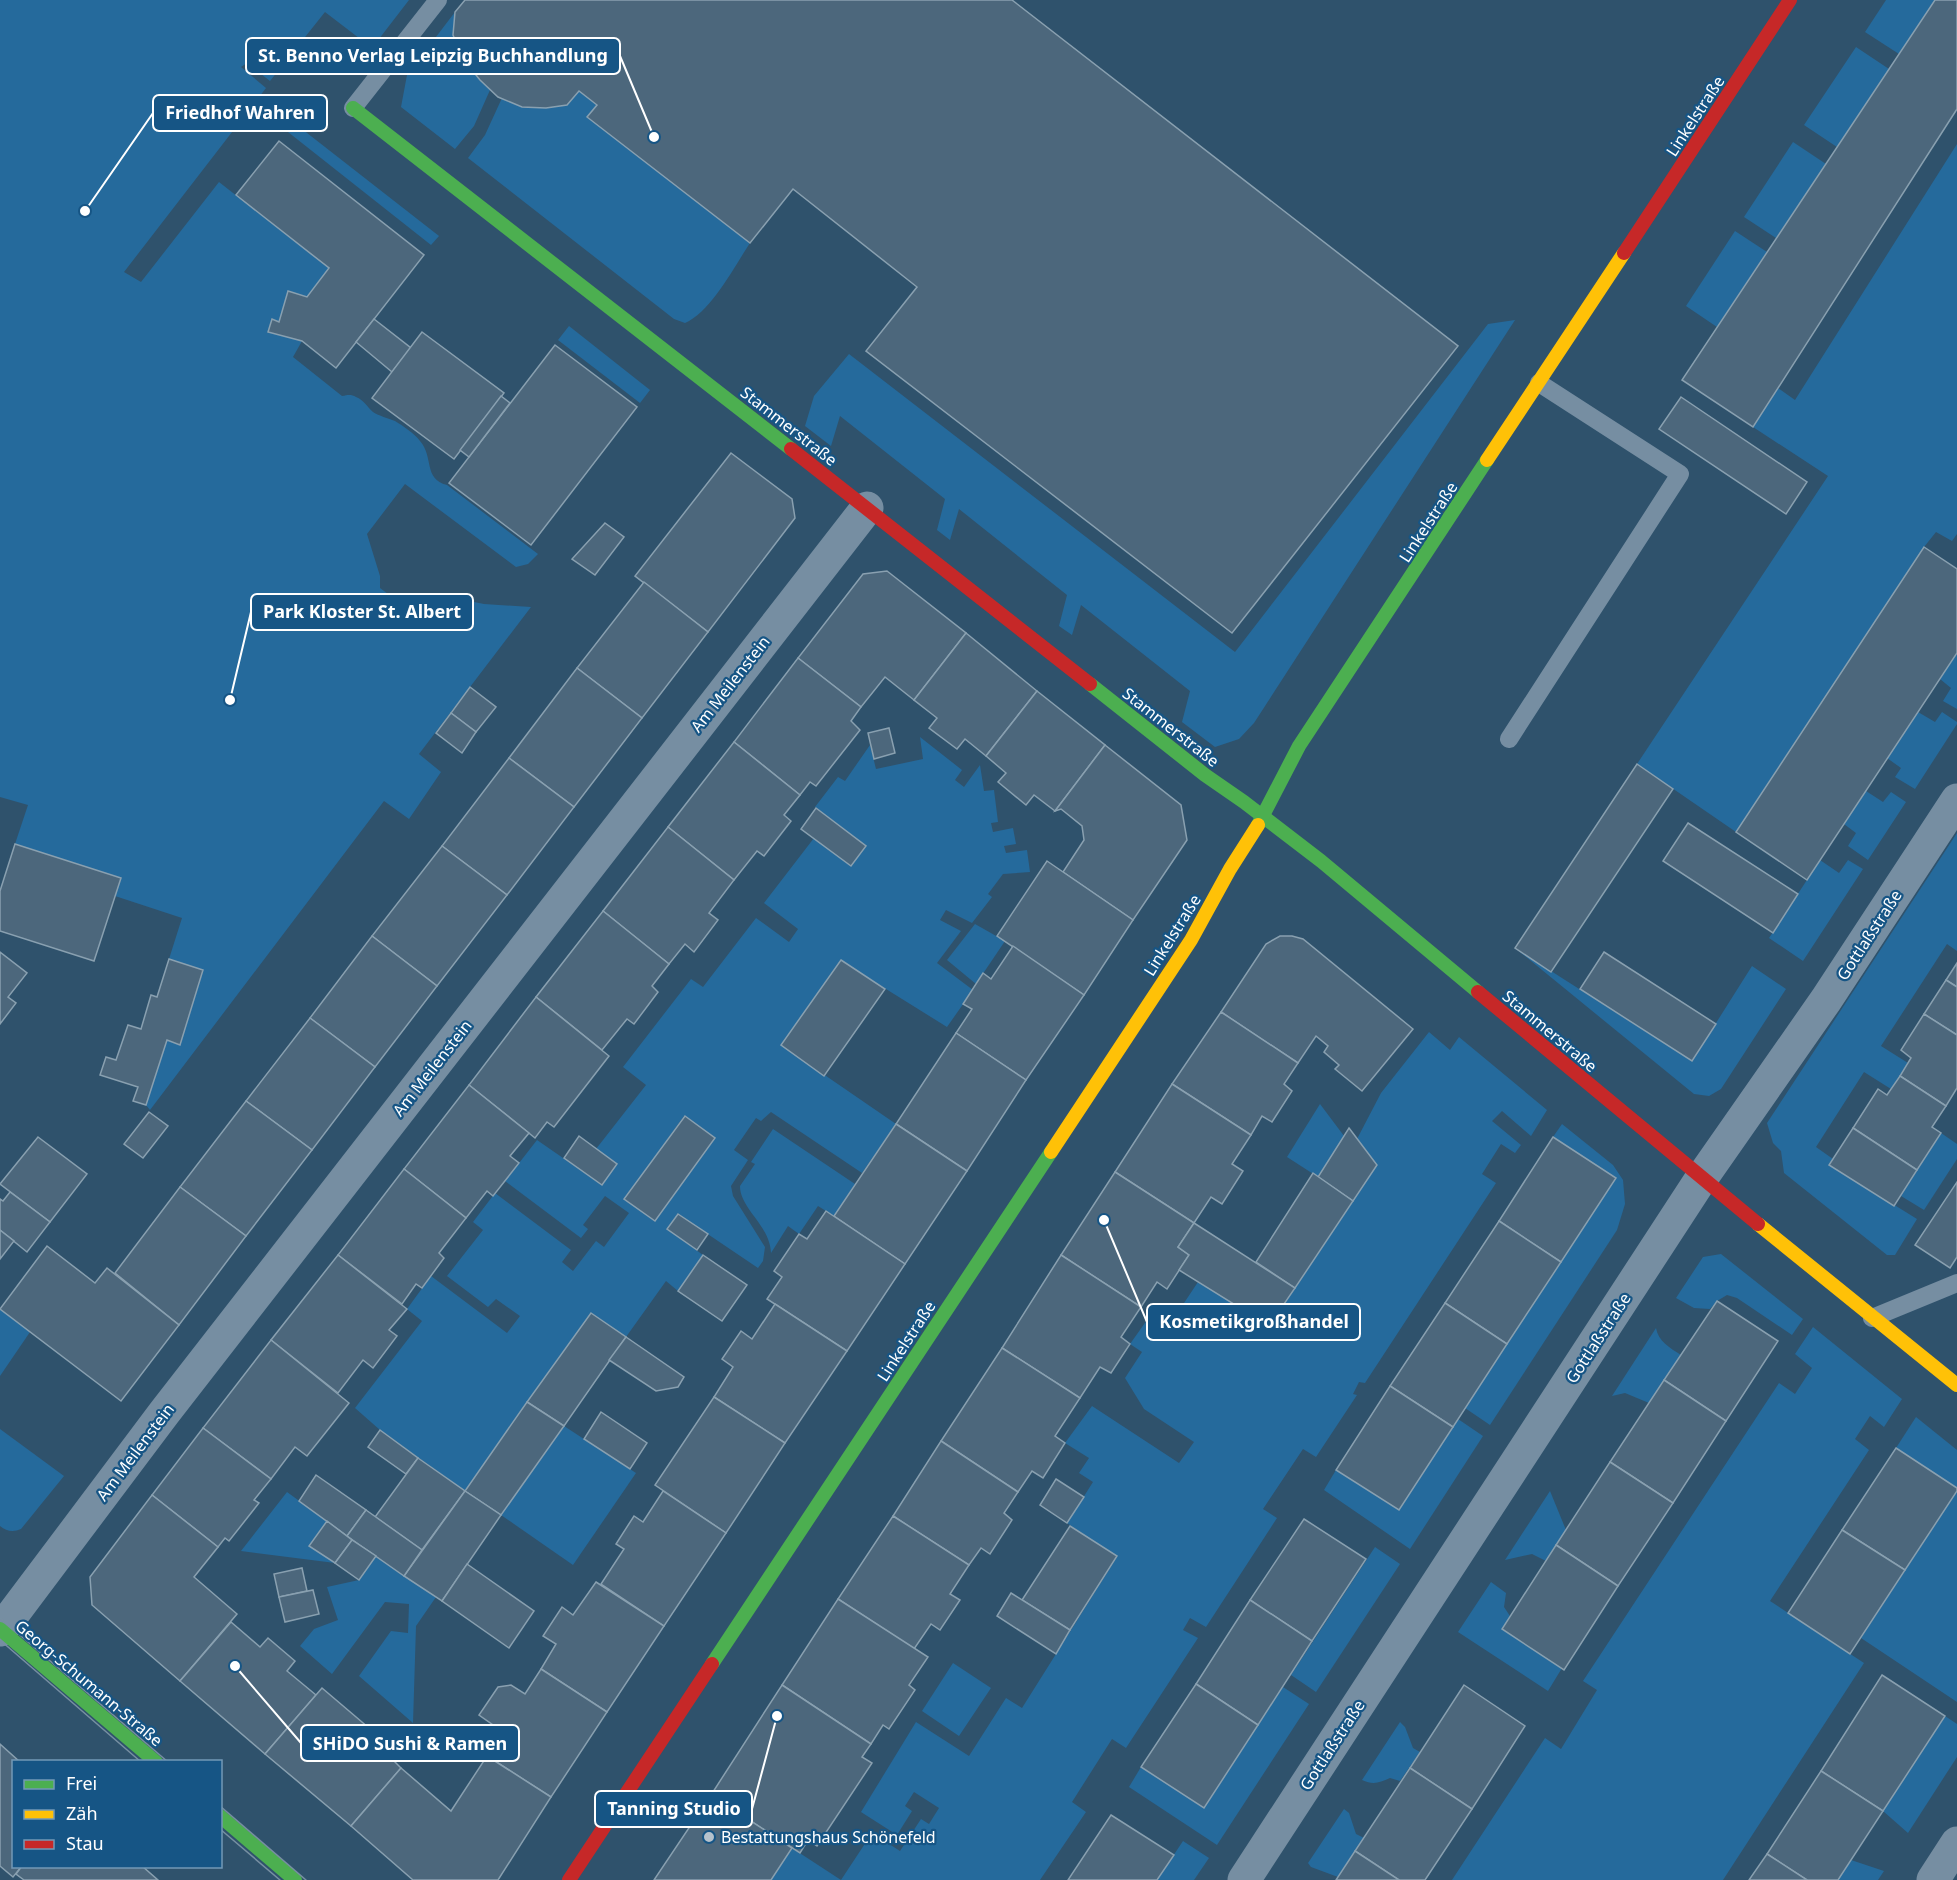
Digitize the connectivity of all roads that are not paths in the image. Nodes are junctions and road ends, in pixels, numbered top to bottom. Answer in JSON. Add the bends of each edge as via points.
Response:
{"nodes":[{"id":1,"x":438,"y":0,"type":"edge"},
{"id":2,"x":1790,"y":0,"type":"edge"},
{"id":3,"x":353,"y":108,"type":"joint"},
{"id":4,"x":1539,"y":383,"type":"junction"},
{"id":5,"x":867,"y":508,"type":"junction"},
{"id":6,"x":1509,"y":740,"type":"dead end"},
{"id":7,"x":1957,"y":800,"type":"edge"},
{"id":8,"x":1264,"y":816,"type":"junction"},
{"id":9,"x":1701,"y":1179,"type":"junction"},
{"id":10,"x":1957,"y":1283,"type":"edge"},
{"id":11,"x":1872,"y":1318,"type":"junction"},
{"id":12,"x":1957,"y":1385,"type":"edge"},
{"id":13,"x":1,"y":1630,"type":"edge"},
{"id":14,"x":155,"y":1760,"type":"edge"},
{"id":15,"x":222,"y":1818,"type":"edge"},
{"id":16,"x":1957,"y":1843,"type":"edge"},
{"id":17,"x":295,"y":1880,"type":"edge"},
{"id":18,"x":569,"y":1880,"type":"edge"},
{"id":19,"x":1244,"y":1880,"type":"edge"},
{"id":20,"x":1933,"y":1880,"type":"edge"}],
"edges":[{"from":1,"to":3,"type":"lane"},
{"from":2,"to":4,"type":"street","name":"Linkelstraße"},
{"from":3,"to":5,"type":"street","name":"Stammerstraße"},
{"from":4,"to":6,"type":"lane","via":[[1680,474]]},
{"from":4,"to":8,"type":"street","name":"Linkelstraße","via":[[1299,746]]},
{"from":5,"to":8,"type":"street","name":"Stammerstraße","via":[[1196,768]]},
{"from":5,"to":13,"type":"street","name":"Am Meilenstein","via":[[164,1413]]},
{"from":7,"to":9,"type":"street","name":"Gottlaßstraße","via":[[1826,1000]]},
{"from":8,"to":9,"type":"street","name":"Stammerstraße"},
{"from":8,"to":18,"type":"street","name":"Linkelstraße","via":[[1191,940]]},
{"from":9,"to":11,"type":"street","name":"Stammerstraße"},
{"from":9,"to":19,"type":"street","name":"Gottlaßstraße"},
{"from":10,"to":11,"type":"lane"},
{"from":11,"to":12,"type":"street","name":"Stammerstraße"},
{"from":13,"to":14,"type":"street","name":"Georg-Schumann-Straße"},
{"from":15,"to":17,"type":"street"},
{"from":16,"to":20,"type":"street"}]}
